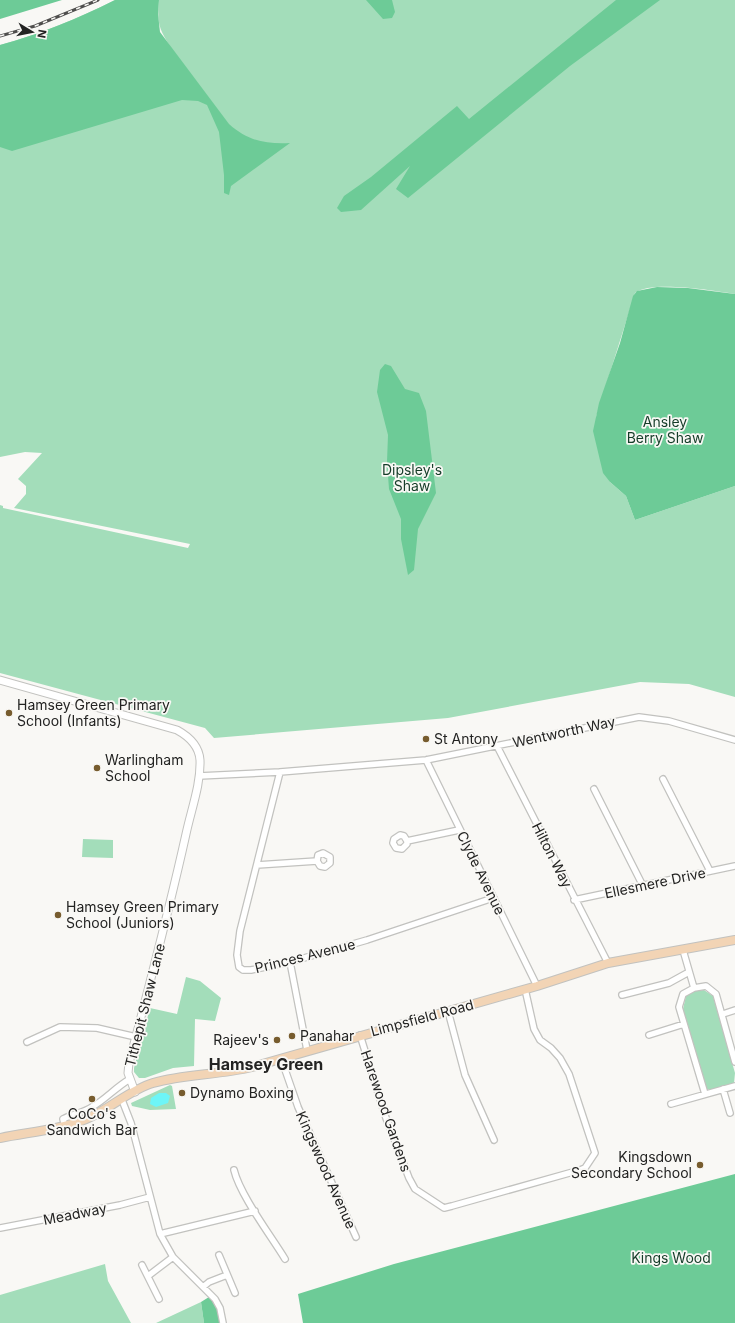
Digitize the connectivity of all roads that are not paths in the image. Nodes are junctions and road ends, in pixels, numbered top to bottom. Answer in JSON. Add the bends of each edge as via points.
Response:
{"nodes":[{"id":1,"x":0,"y":680,"type":"edge"},
{"id":2,"x":735,"y":740,"type":"edge"},
{"id":3,"x":497,"y":746,"type":"junction"},
{"id":4,"x":426,"y":760,"type":"junction"},
{"id":5,"x":280,"y":772,"type":"junction"},
{"id":6,"x":199,"y":776,"type":"junction"},
{"id":7,"x":663,"y":779,"type":"dead end"},
{"id":8,"x":594,"y":789,"type":"dead end"},
{"id":9,"x":460,"y":830,"type":"junction"},
{"id":10,"x":407,"y":841,"type":"dead end"},
{"id":11,"x":317,"y":861,"type":"dead end"},
{"id":12,"x":257,"y":865,"type":"junction"},
{"id":13,"x":735,"y":866,"type":"edge"},
{"id":14,"x":710,"y":871,"type":"junction"},
{"id":15,"x":643,"y":886,"type":"junction"},
{"id":16,"x":493,"y":898,"type":"junction"},
{"id":17,"x":574,"y":900,"type":"junction"},
{"id":18,"x":735,"y":940,"type":"edge"},
{"id":19,"x":683,"y":950,"type":"junction"},
{"id":20,"x":290,"y":962,"type":"junction"},
{"id":21,"x":608,"y":964,"type":"junction"},
{"id":22,"x":689,"y":972,"type":"junction"},
{"id":23,"x":537,"y":986,"type":"junction"},
{"id":24,"x":694,"y":988,"type":"junction"},
{"id":25,"x":525,"y":989,"type":"junction"},
{"id":26,"x":625,"y":992,"type":"dead end"},
{"id":27,"x":735,"y":1010,"type":"edge"},
{"id":28,"x":448,"y":1011,"type":"junction"},
{"id":29,"x":723,"y":1014,"type":"junction"},
{"id":30,"x":684,"y":1024,"type":"junction"},
{"id":31,"x":360,"y":1035,"type":"junction"},
{"id":32,"x":649,"y":1035,"type":"dead end"},
{"id":33,"x":136,"y":1037,"type":"junction"},
{"id":34,"x":27,"y":1042,"type":"dead end"},
{"id":35,"x":307,"y":1050,"type":"junction"},
{"id":36,"x":281,"y":1058,"type":"junction"},
{"id":37,"x":735,"y":1062,"type":"edge"},
{"id":38,"x":130,"y":1079,"type":"junction"},
{"id":39,"x":735,"y":1086,"type":"edge"},
{"id":40,"x":723,"y":1089,"type":"junction"},
{"id":41,"x":135,"y":1092,"type":"junction"},
{"id":42,"x":705,"y":1094,"type":"junction"},
{"id":43,"x":122,"y":1100,"type":"junction"},
{"id":44,"x":672,"y":1104,"type":"dead end"},
{"id":45,"x":730,"y":1113,"type":"dead end"},
{"id":46,"x":65,"y":1127,"type":"junction"},
{"id":47,"x":0,"y":1138,"type":"edge"},
{"id":48,"x":494,"y":1140,"type":"dead end"},
{"id":49,"x":234,"y":1170,"type":"dead end"},
{"id":50,"x":150,"y":1197,"type":"junction"},
{"id":51,"x":254,"y":1210,"type":"junction"},
{"id":52,"x":0,"y":1228,"type":"edge"},
{"id":53,"x":160,"y":1234,"type":"junction"},
{"id":54,"x":356,"y":1237,"type":"dead end"},
{"id":55,"x":219,"y":1255,"type":"dead end"},
{"id":56,"x":173,"y":1257,"type":"junction"},
{"id":57,"x":285,"y":1259,"type":"dead end"},
{"id":58,"x":142,"y":1265,"type":"dead end"},
{"id":59,"x":227,"y":1275,"type":"junction"},
{"id":60,"x":148,"y":1276,"type":"junction"},
{"id":61,"x":203,"y":1287,"type":"junction"},
{"id":62,"x":235,"y":1293,"type":"dead end"},
{"id":63,"x":159,"y":1299,"type":"dead end"},
{"id":64,"x":223,"y":1323,"type":"edge"}],
"edges":[{"from":1,"to":6,"type":"street","name":"Tithepit Shaw Lane","via":[[177,730],[192,741],[198,751]]},
{"from":2,"to":3,"type":"street","name":"Wentworth Way","via":[[669,721],[639,717]]},
{"from":3,"to":4,"type":"street","name":"Wentworth Way"},
{"from":3,"to":17,"type":"street","name":"Hilton Way"},
{"from":4,"to":5,"type":"street","name":"Wentworth Way"},
{"from":4,"to":9,"type":"street","name":"Clyde Avenue"},
{"from":5,"to":6,"type":"street","name":"Wentworth Way"},
{"from":5,"to":12,"type":"street","name":"Princes Avenue"},
{"from":6,"to":33,"type":"street","name":"Tithepit Shaw Lane","via":[[180,864]]},
{"from":7,"to":14,"type":"street"},
{"from":8,"to":15,"type":"street"},
{"from":9,"to":10,"type":"street"},
{"from":9,"to":16,"type":"street","name":"Clyde Avenue"},
{"from":11,"to":12,"type":"street"},
{"from":12,"to":20,"type":"street","name":"Princes Avenue","via":[[240,931],[237,955],[239,967],[251,970]]},
{"from":13,"to":14,"type":"street","name":"Ellesmere Drive"},
{"from":14,"to":15,"type":"street","name":"Ellesmere Drive"},
{"from":15,"to":17,"type":"street","name":"Ellesmere Drive"},
{"from":16,"to":20,"type":"street","name":"Princes Avenue","via":[[367,940]]},
{"from":16,"to":23,"type":"street","name":"Clyde Avenue"},
{"from":17,"to":21,"type":"street","name":"Hilton Way"},
{"from":18,"to":19,"type":"main road","name":"Limpsfield Road"},
{"from":19,"to":21,"type":"main road","name":"Limpsfield Road"},
{"from":19,"to":22,"type":"street"},
{"from":20,"to":35,"type":"street"},
{"from":21,"to":23,"type":"main road","name":"Limpsfield Road"},
{"from":22,"to":24,"type":"street"},
{"from":22,"to":26,"type":"street","via":[[668,983]]},
{"from":23,"to":25,"type":"main road","name":"Limpsfield Road"},
{"from":24,"to":29,"type":"street","via":[[706,986],[716,994]]},
{"from":24,"to":30,"type":"street","via":[[683,994],[679,1007]]},
{"from":25,"to":28,"type":"main road","name":"Limpsfield Road"},
{"from":25,"to":31,"type":"street","name":"Harewood Gardens","via":[[534,1029],[540,1040],[560,1058],[570,1074],[595,1153],[585,1168],[580,1170],[452,1206],[444,1208],[438,1205],[415,1189],[409,1178],[386,1118]]},
{"from":27,"to":29,"type":"street"},
{"from":28,"to":31,"type":"main road","name":"Limpsfield Road"},
{"from":28,"to":48,"type":"street","via":[[465,1075]]},
{"from":29,"to":37,"type":"street"},
{"from":30,"to":32,"type":"street"},
{"from":30,"to":42,"type":"street"},
{"from":31,"to":35,"type":"main road","name":"Limpsfield Road"},
{"from":33,"to":34,"type":"street","via":[[97,1028],[60,1027]]},
{"from":33,"to":38,"type":"street","name":"Tithepit Shaw Lane","via":[[129,1063]]},
{"from":35,"to":36,"type":"main road","name":"Limpsfield Road"},
{"from":36,"to":41,"type":"main road","name":"Limpsfield Road","via":[[235,1071],[170,1079]]},
{"from":36,"to":54,"type":"street","name":"Kingswood Avenue","via":[[298,1107]]},
{"from":38,"to":41,"type":"street","name":"Tithepit Shaw Lane"},
{"from":38,"to":46,"type":"street","via":[[114,1089],[101,1102],[77,1115],[64,1118]]},
{"from":39,"to":40,"type":"street"},
{"from":40,"to":42,"type":"street"},
{"from":40,"to":45,"type":"street"},
{"from":41,"to":43,"type":"main road","name":"Limpsfield Road"},
{"from":42,"to":44,"type":"street"},
{"from":43,"to":46,"type":"main road","name":"Limpsfield Road","via":[[87,1119]]},
{"from":43,"to":50,"type":"street","via":[[131,1123]]},
{"from":46,"to":47,"type":"main road","name":"Limpsfield Road"},
{"from":49,"to":51,"type":"street"},
{"from":50,"to":52,"type":"street","name":"Meadway"},
{"from":50,"to":53,"type":"street"},
{"from":51,"to":53,"type":"street"},
{"from":51,"to":57,"type":"street"},
{"from":53,"to":56,"type":"street"},
{"from":55,"to":59,"type":"street"},
{"from":56,"to":60,"type":"street"},
{"from":56,"to":61,"type":"street"},
{"from":58,"to":60,"type":"street"},
{"from":59,"to":61,"type":"street"},
{"from":59,"to":62,"type":"street"},
{"from":60,"to":63,"type":"street"},
{"from":61,"to":64,"type":"street","via":[[220,1308]]}]}
